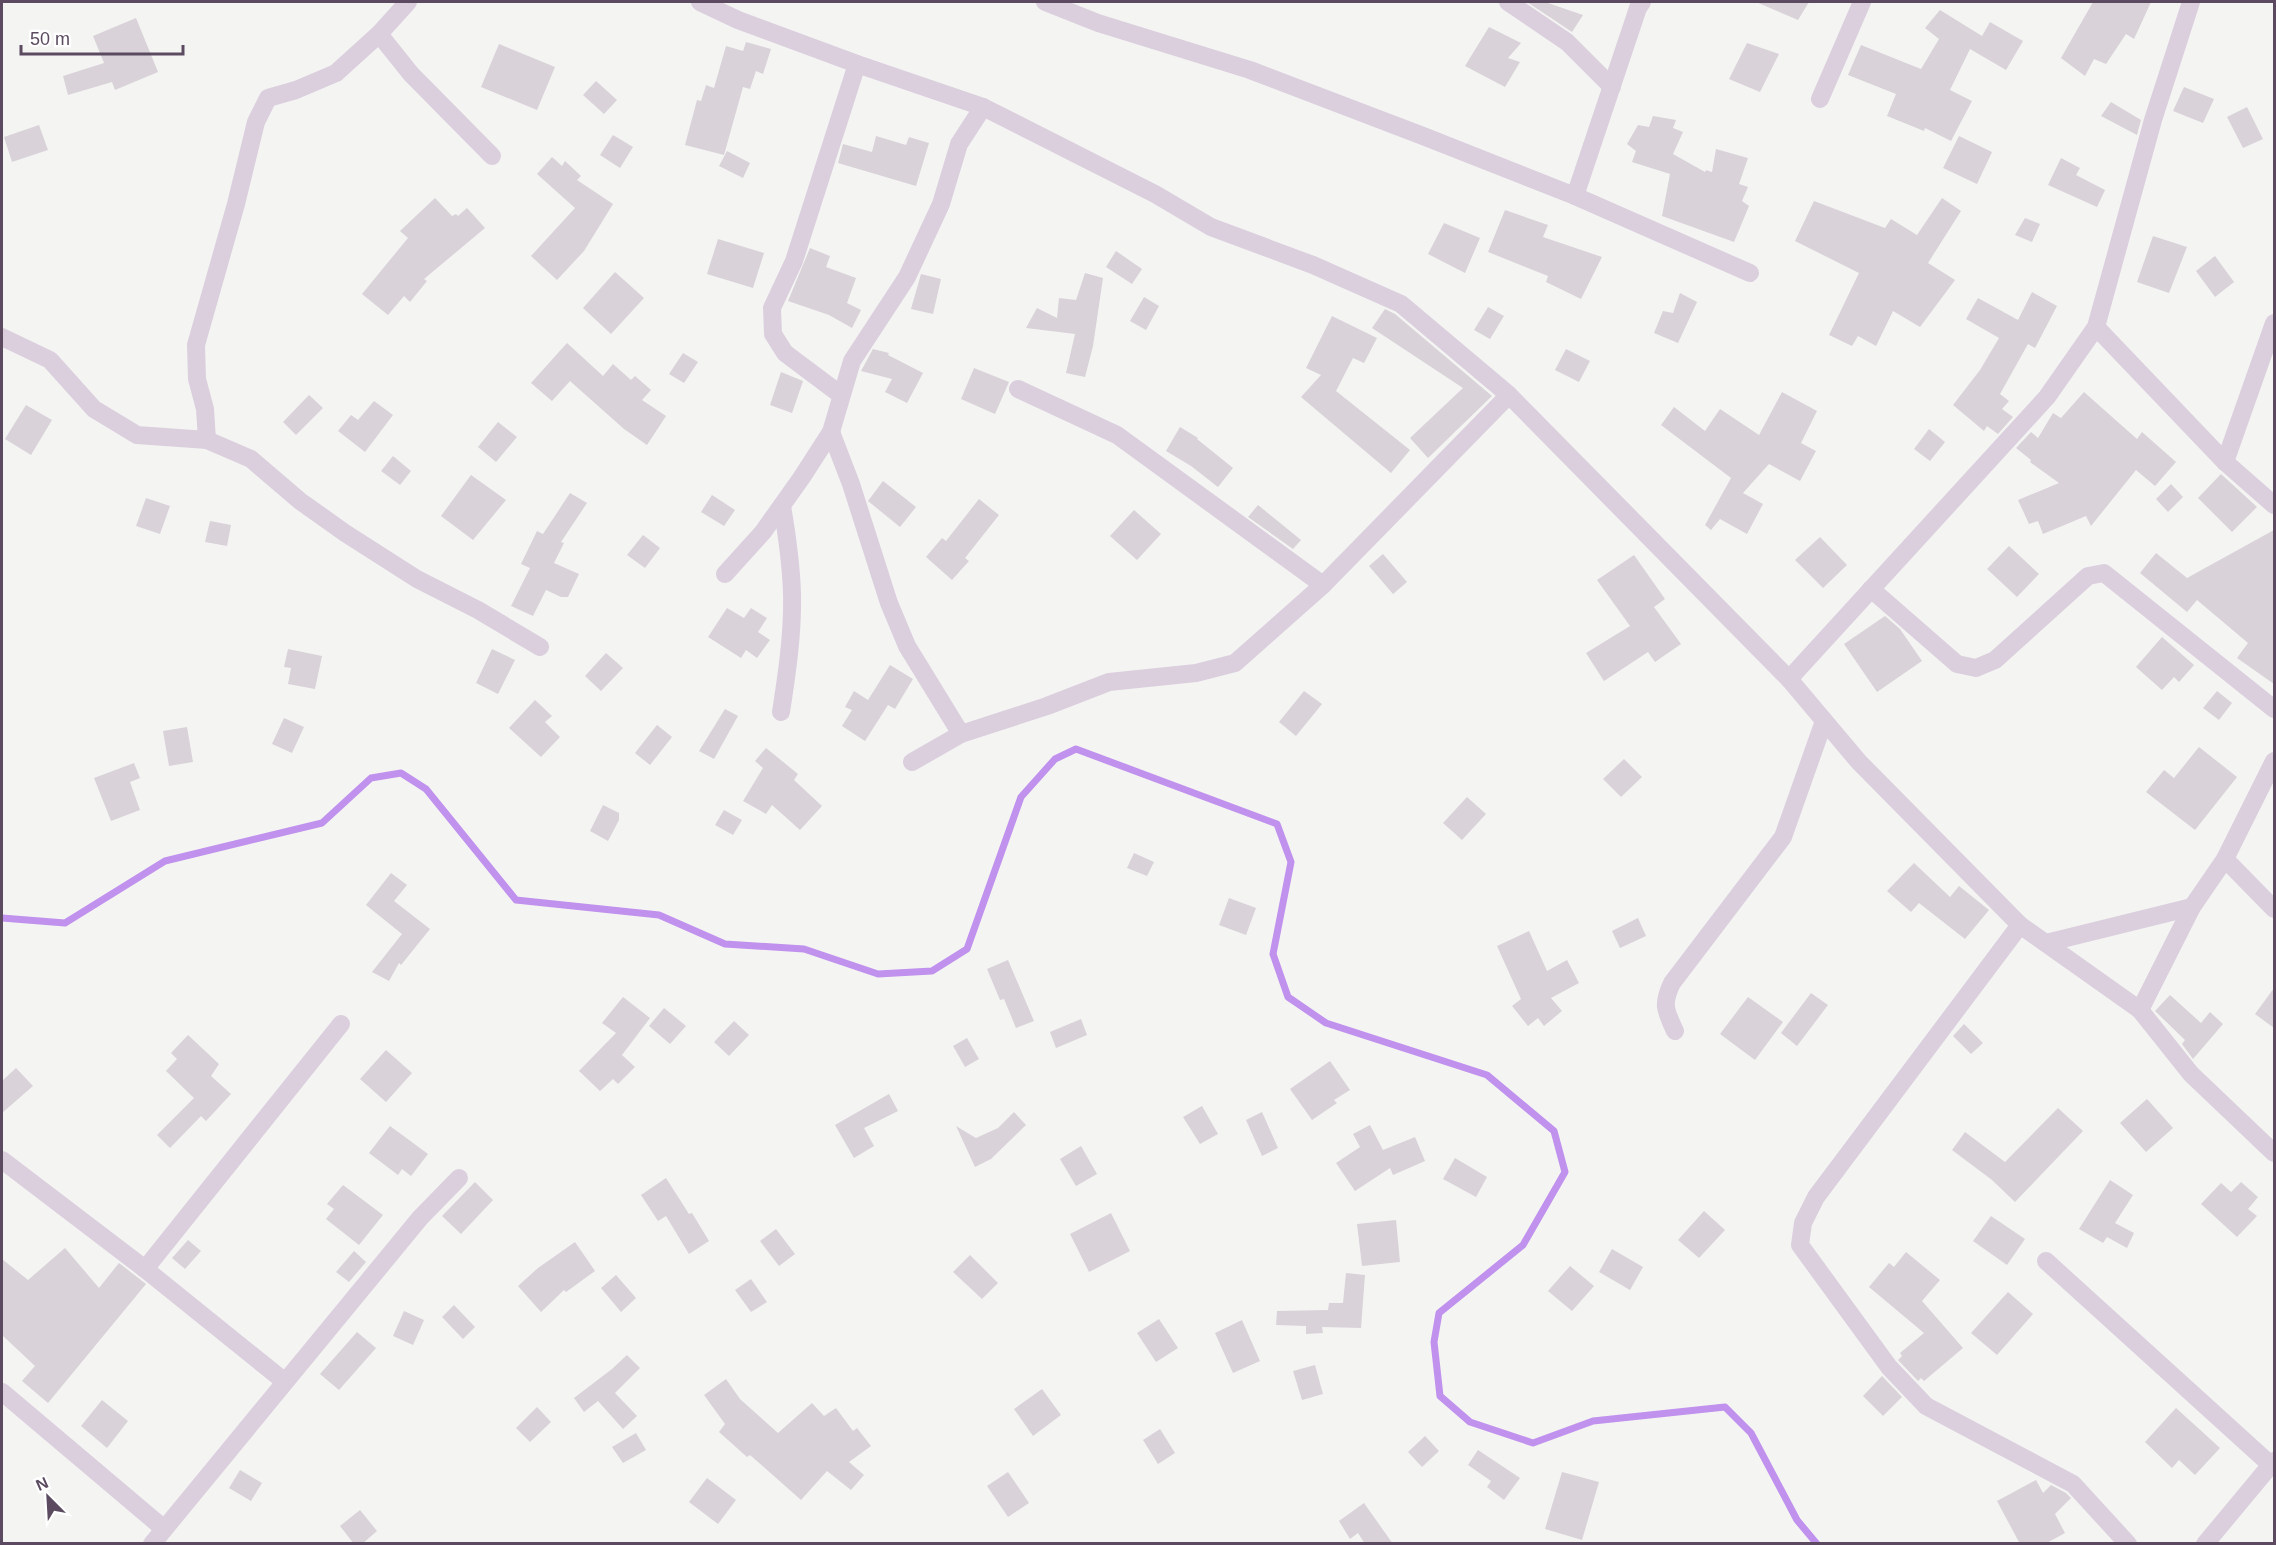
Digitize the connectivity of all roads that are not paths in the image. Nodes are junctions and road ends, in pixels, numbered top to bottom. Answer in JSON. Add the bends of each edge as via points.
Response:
{"nodes":[{"id":1,"x":408,"y":2,"type":"edge"},
{"id":2,"x":700,"y":2,"type":"edge"},
{"id":3,"x":1045,"y":2,"type":"edge"},
{"id":4,"x":1508,"y":2,"type":"edge"},
{"id":5,"x":1642,"y":2,"type":"edge"},
{"id":6,"x":1862,"y":2,"type":"edge"},
{"id":7,"x":2191,"y":2,"type":"edge"},
{"id":8,"x":379,"y":34,"type":"junction"},
{"id":9,"x":857,"y":64,"type":"junction"},
{"id":10,"x":1612,"y":87,"type":"junction"},
{"id":11,"x":1820,"y":99,"type":"dead end"},
{"id":12,"x":983,"y":107,"type":"junction"},
{"id":13,"x":492,"y":156,"type":"dead end"},
{"id":14,"x":1575,"y":196,"type":"junction"},
{"id":15,"x":1750,"y":273,"type":"dead end"},
{"id":16,"x":2274,"y":323,"type":"edge"},
{"id":17,"x":2096,"y":327,"type":"junction"},
{"id":18,"x":2,"y":337,"type":"edge"},
{"id":19,"x":1018,"y":389,"type":"dead end"},
{"id":20,"x":841,"y":394,"type":"junction"},
{"id":21,"x":1509,"y":395,"type":"junction"},
{"id":22,"x":831,"y":432,"type":"junction"},
{"id":23,"x":207,"y":440,"type":"junction"},
{"id":24,"x":2225,"y":462,"type":"junction"},
{"id":25,"x":2274,"y":505,"type":"edge"},
{"id":26,"x":782,"y":506,"type":"junction"},
{"id":27,"x":725,"y":574,"type":"dead end"},
{"id":28,"x":1323,"y":585,"type":"junction"},
{"id":29,"x":1871,"y":589,"type":"junction"},
{"id":30,"x":540,"y":647,"type":"dead end"},
{"id":31,"x":1789,"y":679,"type":"junction"},
{"id":32,"x":2274,"y":709,"type":"edge"},
{"id":33,"x":782,"y":712,"type":"dead end"},
{"id":34,"x":1824,"y":721,"type":"junction"},
{"id":35,"x":961,"y":734,"type":"junction"},
{"id":36,"x":2274,"y":761,"type":"edge"},
{"id":37,"x":912,"y":762,"type":"dead end"},
{"id":38,"x":2225,"y":859,"type":"junction"},
{"id":39,"x":2192,"y":907,"type":"junction"},
{"id":40,"x":2274,"y":909,"type":"edge"},
{"id":41,"x":2020,"y":925,"type":"junction"},
{"id":42,"x":2046,"y":943,"type":"junction"},
{"id":43,"x":2140,"y":1010,"type":"junction"},
{"id":44,"x":341,"y":1024,"type":"dead end"},
{"id":45,"x":1675,"y":1031,"type":"dead end"},
{"id":46,"x":2274,"y":1153,"type":"edge"},
{"id":47,"x":2,"y":1160,"type":"edge"},
{"id":48,"x":459,"y":1178,"type":"dead end"},
{"id":49,"x":2046,"y":1261,"type":"dead end"},
{"id":50,"x":145,"y":1269,"type":"junction"},
{"id":51,"x":284,"y":1381,"type":"junction"},
{"id":52,"x":2,"y":1392,"type":"edge"},
{"id":53,"x":2273,"y":1463,"type":"edge"},
{"id":54,"x":163,"y":1528,"type":"junction"},
{"id":55,"x":152,"y":1544,"type":"edge"},
{"id":56,"x":2128,"y":1544,"type":"edge"},
{"id":57,"x":2205,"y":1544,"type":"edge"}],
"edges":[{"from":1,"to":8,"type":"street"},
{"from":2,"to":9,"type":"street"},
{"from":3,"to":14,"type":"street","via":[[1098,23],[1250,70]]},
{"from":4,"to":10,"type":"street","via":[[1567,42]]},
{"from":5,"to":10,"type":"street"},
{"from":6,"to":11,"type":"street"},
{"from":7,"to":17,"type":"street","via":[[2153,120]]},
{"from":8,"to":13,"type":"street","via":[[411,74]]},
{"from":8,"to":23,"type":"street","via":[[336,73],[268,98],[256,122],[196,345]]},
{"from":9,"to":12,"type":"street"},
{"from":9,"to":20,"type":"street","via":[[794,261],[772,308],[773,334],[785,353]]},
{"from":10,"to":14,"type":"street"},
{"from":12,"to":20,"type":"street","via":[[959,144],[941,204],[907,277],[852,362]]},
{"from":12,"to":21,"type":"street","via":[[1155,194],[1211,227],[1313,265],[1401,304]]},
{"from":14,"to":15,"type":"street"},
{"from":16,"to":24,"type":"street"},
{"from":17,"to":24,"type":"street"},
{"from":17,"to":29,"type":"street","via":[[2047,397]]},
{"from":18,"to":23,"type":"street","via":[[50,360],[94,409],[137,435]]},
{"from":19,"to":28,"type":"street","via":[[1117,435]]},
{"from":20,"to":22,"type":"street"},
{"from":21,"to":28,"type":"street"},
{"from":21,"to":31,"type":"street"},
{"from":22,"to":26,"type":"street"},
{"from":22,"to":35,"type":"street","via":[[907,646]]},
{"from":23,"to":30,"type":"street","via":[[251,459],[318,514],[417,579]]},
{"from":24,"to":25,"type":"street"},
{"from":26,"to":27,"type":"street"},
{"from":26,"to":33,"type":"street","via":[[792,594]]},
{"from":28,"to":35,"type":"street","via":[[1235,663],[1196,674],[1109,682]]},
{"from":29,"to":31,"type":"street"},
{"from":29,"to":32,"type":"street","via":[[1957,664],[1976,668],[1995,660],[2088,576],[2104,573]]},
{"from":31,"to":34,"type":"street"},
{"from":34,"to":41,"type":"street","via":[[1859,762]]},
{"from":34,"to":45,"type":"street","via":[[1783,837],[1665,997],[1665,1009]]},
{"from":35,"to":37,"type":"street"},
{"from":36,"to":38,"type":"street"},
{"from":38,"to":39,"type":"street"},
{"from":38,"to":40,"type":"street"},
{"from":39,"to":42,"type":"street"},
{"from":39,"to":43,"type":"street"},
{"from":41,"to":42,"type":"street"},
{"from":41,"to":56,"type":"street","via":[[1816,1197],[1803,1223],[1800,1245],[1889,1367],[1926,1406],[2073,1484]]},
{"from":42,"to":43,"type":"street"},
{"from":43,"to":46,"type":"street","via":[[2191,1074]]},
{"from":44,"to":50,"type":"street"},
{"from":47,"to":50,"type":"street"},
{"from":48,"to":51,"type":"street","via":[[420,1218]]},
{"from":49,"to":53,"type":"street"},
{"from":50,"to":51,"type":"street"},
{"from":51,"to":54,"type":"street"},
{"from":52,"to":54,"type":"street"},
{"from":53,"to":57,"type":"street"},
{"from":54,"to":55,"type":"street"}]}
